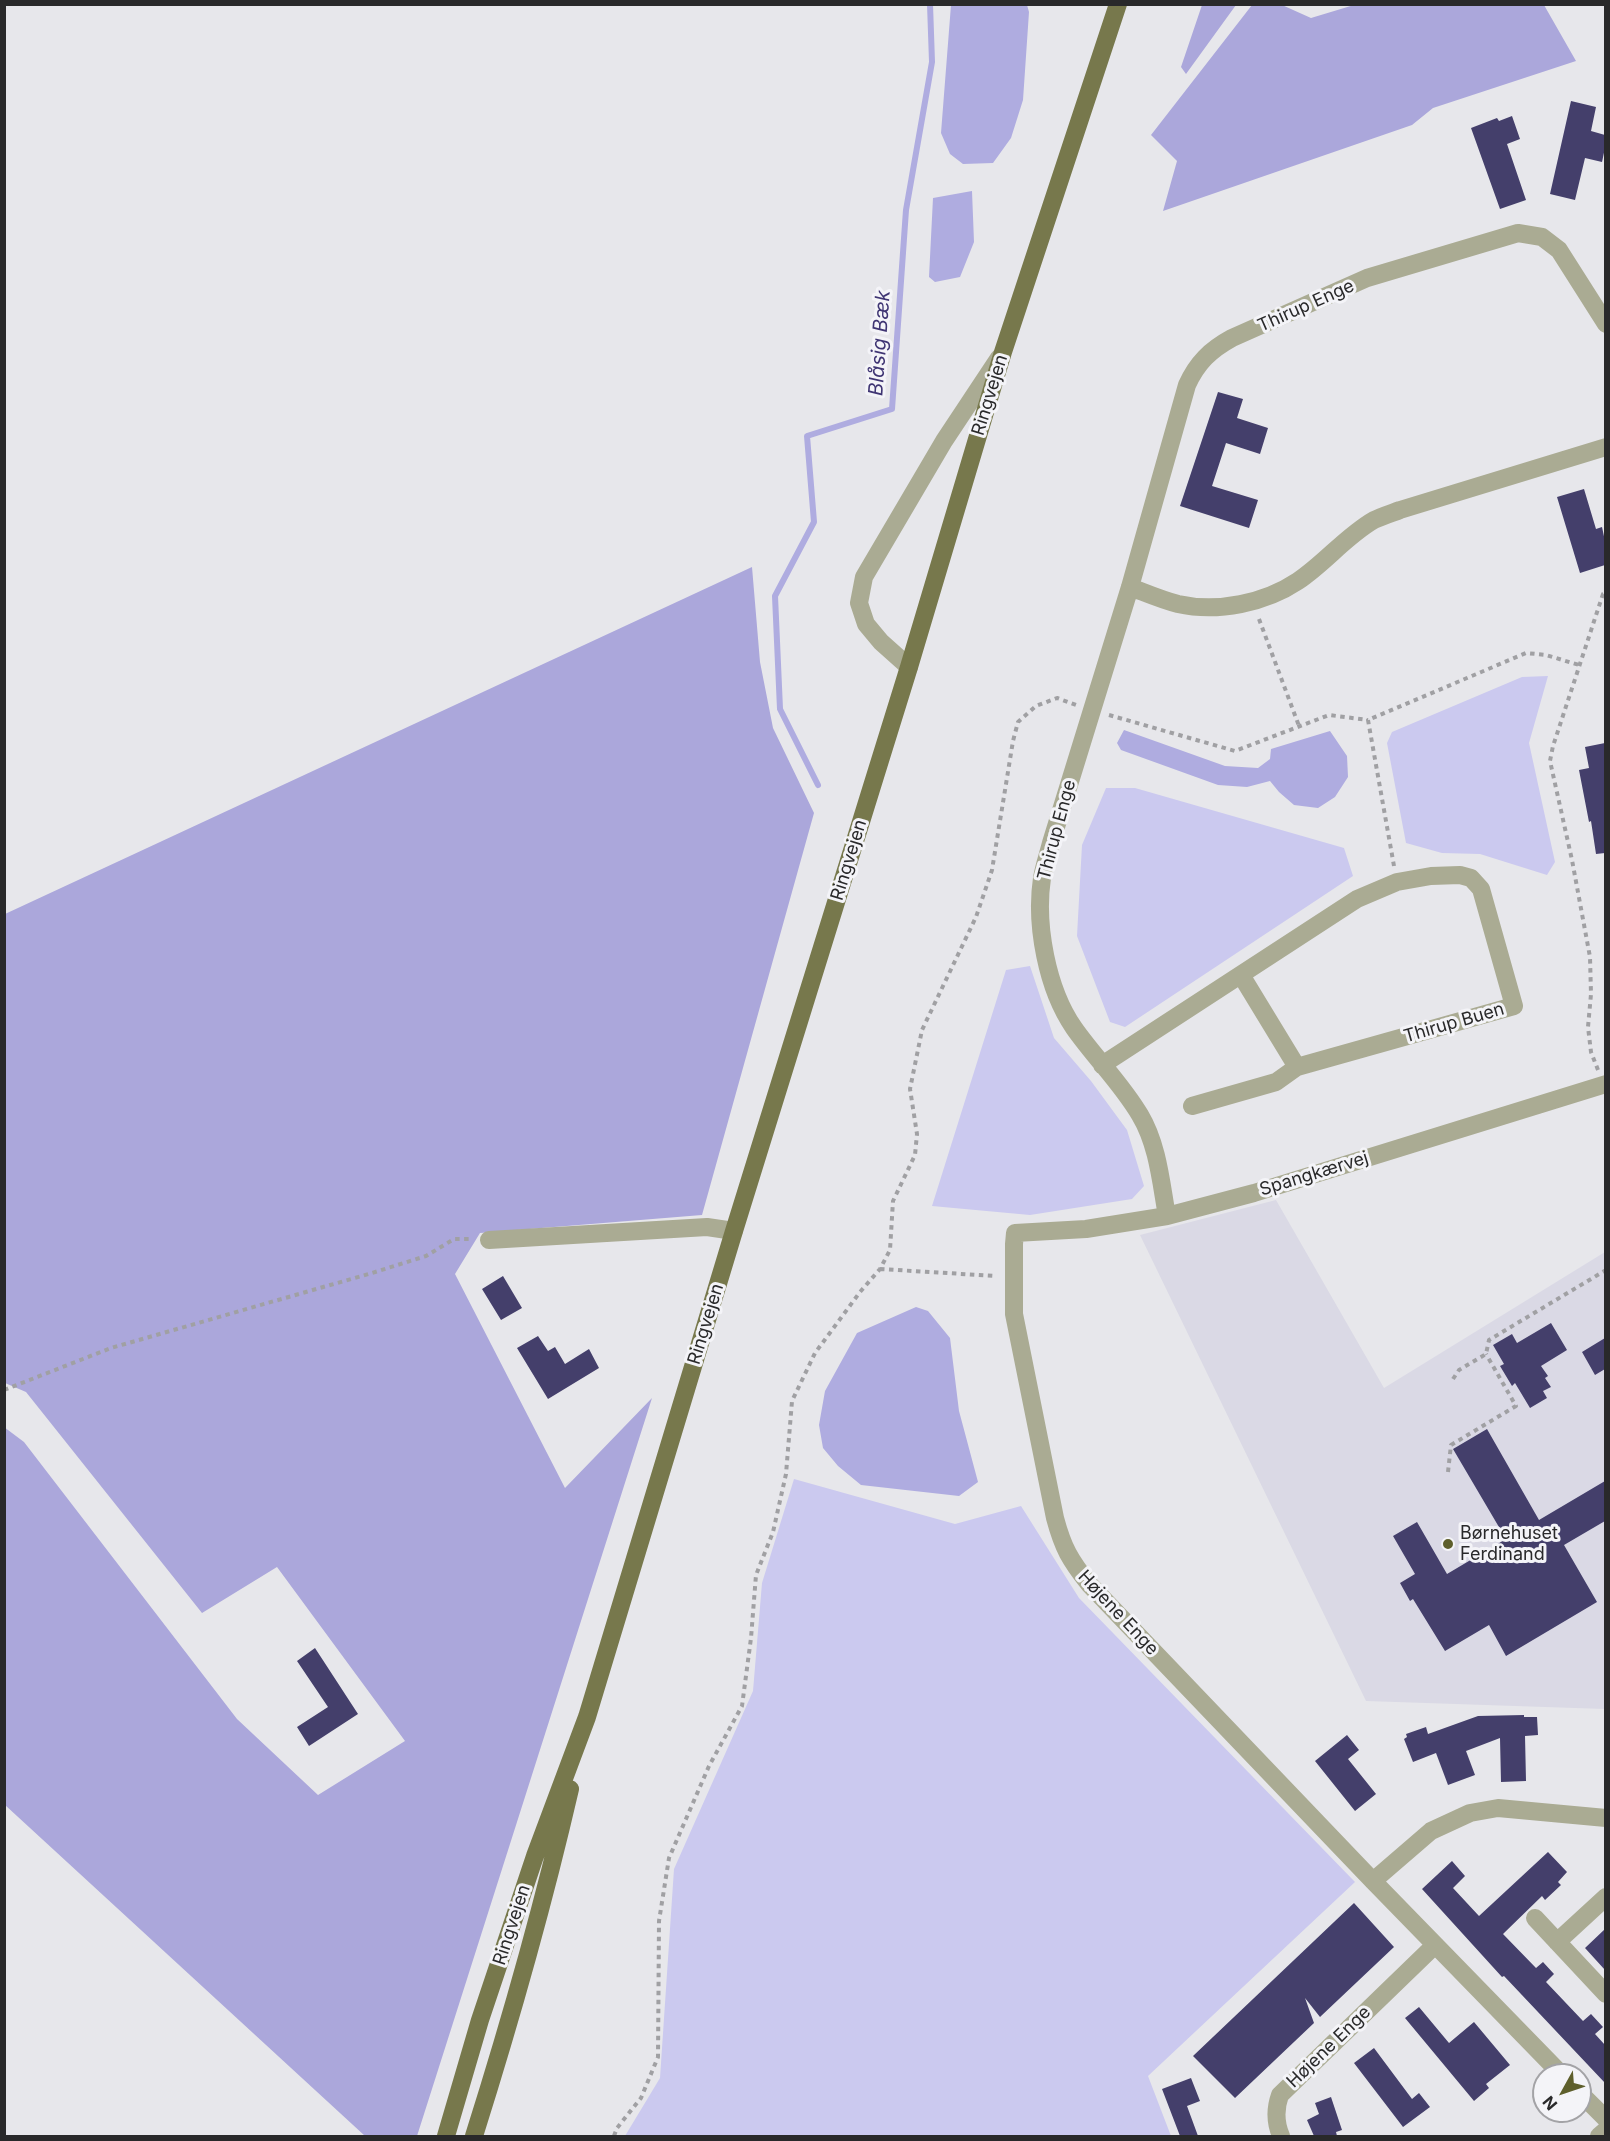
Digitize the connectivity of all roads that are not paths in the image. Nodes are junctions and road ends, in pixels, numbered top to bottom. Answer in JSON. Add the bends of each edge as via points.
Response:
{"nodes":[{"id":1,"x":1119,"y":4,"type":"edge"},
{"id":2,"x":1605,"y":324,"type":"edge"},
{"id":3,"x":1003,"y":352,"type":"junction"},
{"id":4,"x":1605,"y":447,"type":"edge"},
{"id":5,"x":1130,"y":588,"type":"junction"},
{"id":6,"x":909,"y":667,"type":"junction"},
{"id":7,"x":1241,"y":975,"type":"junction"},
{"id":8,"x":1102,"y":1065,"type":"junction"},
{"id":9,"x":1297,"y":1067,"type":"junction"},
{"id":10,"x":1604,"y":1084,"type":"edge"},
{"id":11,"x":1192,"y":1106,"type":"dead end"},
{"id":12,"x":1167,"y":1216,"type":"junction"},
{"id":13,"x":734,"y":1231,"type":"junction"},
{"id":14,"x":1015,"y":1233,"type":"joint"},
{"id":15,"x":489,"y":1240,"type":"road end"},
{"id":16,"x":587,"y":1717,"type":"junction"},
{"id":17,"x":1605,"y":1818,"type":"edge"},
{"id":18,"x":1373,"y":1881,"type":"junction"},
{"id":19,"x":1605,"y":1897,"type":"edge"},
{"id":20,"x":1535,"y":1918,"type":"dead end"},
{"id":21,"x":1557,"y":1942,"type":"junction"},
{"id":22,"x":1435,"y":1945,"type":"junction"},
{"id":23,"x":1605,"y":1994,"type":"edge"},
{"id":24,"x":1550,"y":2063,"type":"edge"},
{"id":25,"x":1592,"y":2105,"type":"edge"},
{"id":26,"x":1605,"y":2119,"type":"edge"},
{"id":27,"x":1605,"y":2130,"type":"edge"},
{"id":28,"x":446,"y":2136,"type":"edge"},
{"id":29,"x":474,"y":2136,"type":"edge"},
{"id":30,"x":1281,"y":2136,"type":"edge"},
{"id":31,"x":1599,"y":2136,"type":"edge"}],
"edges":[{"from":1,"to":3,"type":"main road","name":"Ringvejen"},
{"from":2,"to":5,"type":"street","name":"Thirup Enge","via":[[1558,250],[1542,237],[1518,233],[1367,278],[1216,347],[1193,370],[1187,385]]},
{"from":3,"to":6,"type":"main road","name":"Ringvejen"},
{"from":3,"to":6,"type":"street","via":[[944,441],[864,577],[859,603],[866,624]]},
{"from":4,"to":5,"type":"street","via":[[1375,520],[1298,580],[1252,601],[1201,608]]},
{"from":5,"to":8,"type":"street","name":"Thirup Enge","via":[[1042,879],[1040,915],[1053,985],[1072,1026]]},
{"from":6,"to":13,"type":"main road","name":"Ringvejen"},
{"from":7,"to":8,"type":"street"},
{"from":7,"to":9,"type":"street"},
{"from":7,"to":9,"type":"street","name":"Thirup Buen","via":[[1358,899],[1397,882],[1460,875],[1472,878],[1481,889],[1514,1005]]},
{"from":8,"to":12,"type":"street","name":"Thirup Enge","via":[[1141,1116],[1158,1159]]},
{"from":9,"to":11,"type":"street","name":"Thirup Buen","via":[[1276,1082]]},
{"from":10,"to":12,"type":"street","name":"Spangkærvej","via":[[1254,1193]]},
{"from":12,"to":14,"type":"street","name":"Spangkærvej","via":[[1086,1229]]},
{"from":13,"to":15,"type":"street","via":[[707,1227]]},
{"from":13,"to":16,"type":"main road","name":"Ringvejen"},
{"from":14,"to":18,"type":"street","name":"Højene Enge","via":[[1014,1314],[1061,1543],[1089,1584]]},
{"from":16,"to":28,"type":"main road","name":"Ringvejen","via":[[483,2009]]},
{"from":16,"to":29,"type":"main road","name":"Ringvejen","via":[[553,1864]]},
{"from":17,"to":18,"type":"street","via":[[1498,1808],[1470,1813],[1431,1831]]},
{"from":18,"to":22,"type":"street","name":"Højene Enge"},
{"from":19,"to":21,"type":"street"},
{"from":20,"to":21,"type":"street"},
{"from":21,"to":23,"type":"street"},
{"from":22,"to":24,"type":"street","name":"Højene Enge"},
{"from":22,"to":30,"type":"street","name":"Højene Enge","via":[[1280,2095],[1276,2108]]},
{"from":25,"to":26,"type":"street"},
{"from":27,"to":31,"type":"street"}]}
